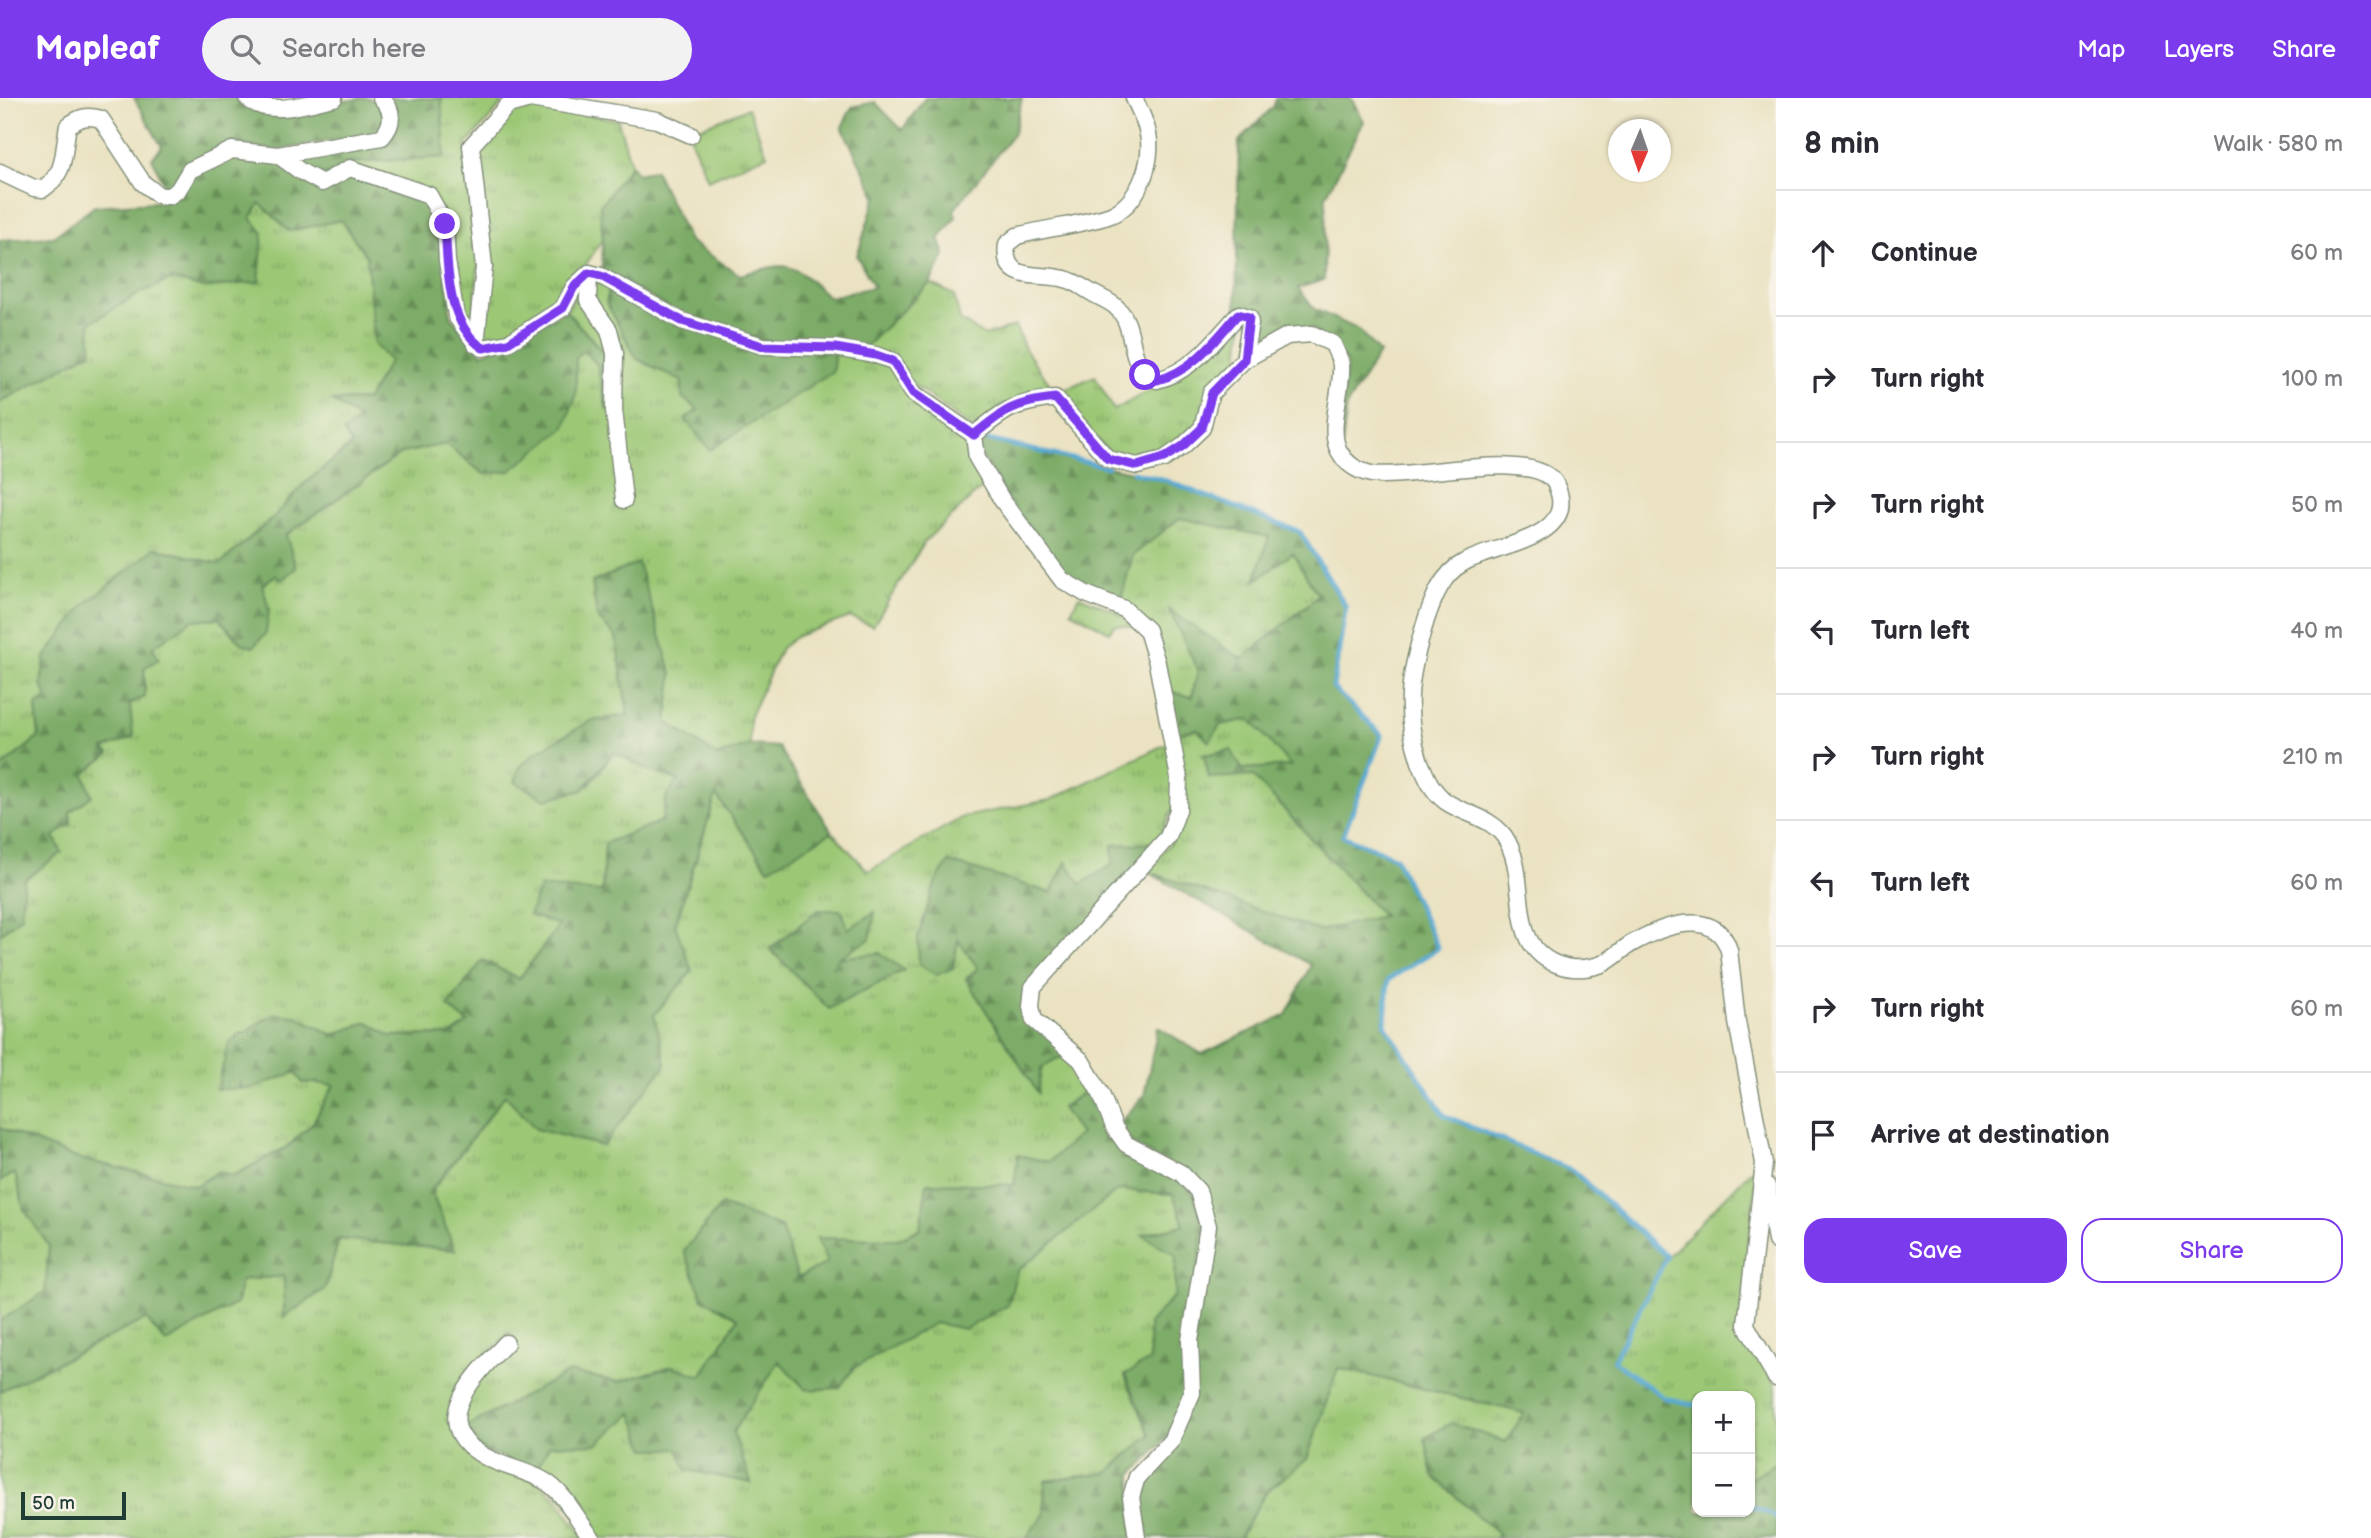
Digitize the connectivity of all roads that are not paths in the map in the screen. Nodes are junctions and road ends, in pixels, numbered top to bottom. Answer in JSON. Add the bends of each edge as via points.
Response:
{"nodes":[{"id":1,"x":247,"y":98,"type":"edge"},
{"id":2,"x":334,"y":98,"type":"edge"},
{"id":3,"x":381,"y":98,"type":"edge"},
{"id":4,"x":1134,"y":98,"type":"edge"},
{"id":5,"x":507,"y":101,"type":"edge"},
{"id":6,"x":691,"y":135,"type":"dead end"},
{"id":7,"x":278,"y":155,"type":"junction"},
{"id":8,"x":0,"y":172,"type":"edge"},
{"id":9,"x":589,"y":273,"type":"junction"},
{"id":10,"x":476,"y":344,"type":"junction"},
{"id":11,"x":1244,"y":360,"type":"junction"},
{"id":12,"x":974,"y":435,"type":"junction"},
{"id":13,"x":624,"y":500,"type":"dead end"},
{"id":14,"x":1764,"y":1163,"type":"junction"},
{"id":15,"x":1776,"y":1241,"type":"edge"},
{"id":16,"x":506,"y":1343,"type":"dead end"},
{"id":17,"x":1776,"y":1378,"type":"edge"},
{"id":18,"x":592,"y":1538,"type":"edge"},
{"id":19,"x":1137,"y":1538,"type":"edge"}],
"edges":[{"from":1,"to":2,"type":"street","via":[[258,106],[278,108]]},
{"from":3,"to":7,"type":"street","via":[[390,108],[391,120],[382,136]]},
{"from":4,"to":11,"type":"street","via":[[1148,134],[1149,160],[1129,202],[1111,215],[1017,236],[1007,244],[1005,257],[1024,275],[1067,279],[1118,308],[1145,375],[1157,380],[1181,370],[1212,345],[1238,314],[1250,323]]},
{"from":5,"to":6,"type":"street","via":[[530,99],[657,120]]},
{"from":5,"to":10,"type":"street","via":[[471,146],[484,267]]},
{"from":7,"to":8,"type":"street","via":[[232,150],[190,170],[178,190],[169,197],[160,196],[143,183],[101,119],[89,115],[68,126],[63,166],[43,189]]},
{"from":7,"to":10,"type":"street","via":[[321,183],[350,168],[429,195],[445,224],[456,316]]},
{"from":9,"to":10,"type":"street","via":[[574,287],[563,308],[525,334],[508,343],[483,348]]},
{"from":9,"to":12,"type":"street","via":[[682,321],[763,346],[835,348],[893,361],[913,393]]},
{"from":9,"to":13,"type":"street","via":[[588,300],[609,330],[615,353],[614,410]]},
{"from":11,"to":12,"type":"street","via":[[1212,393],[1202,428],[1164,458],[1137,466],[1108,459],[1055,398],[1026,401],[1003,410]]},
{"from":11,"to":14,"type":"street","via":[[1287,336],[1312,334],[1333,344],[1341,364],[1337,449],[1358,470],[1374,475],[1469,466],[1529,468],[1556,483],[1558,516],[1549,527],[1538,536],[1463,562],[1439,589],[1411,675],[1408,713],[1415,748],[1435,792],[1447,803],[1491,823],[1503,835],[1511,849],[1526,932],[1536,952],[1553,964],[1573,969],[1603,964],[1632,943],[1674,925],[1704,923],[1726,939]]},
{"from":12,"to":19,"type":"street","via":[[977,458],[1062,580],[1124,609],[1147,630],[1179,778],[1178,810],[1168,837],[1033,987],[1031,1006],[1034,1020],[1082,1060],[1126,1144],[1181,1173],[1198,1191],[1208,1226],[1190,1341],[1192,1393],[1171,1441],[1137,1477],[1131,1497]]},
{"from":14,"to":15,"type":"street"},
{"from":14,"to":17,"type":"street","via":[[1746,1325]]},
{"from":16,"to":18,"type":"street","via":[[462,1393],[456,1415],[458,1432],[477,1452],[545,1481]]}]}
